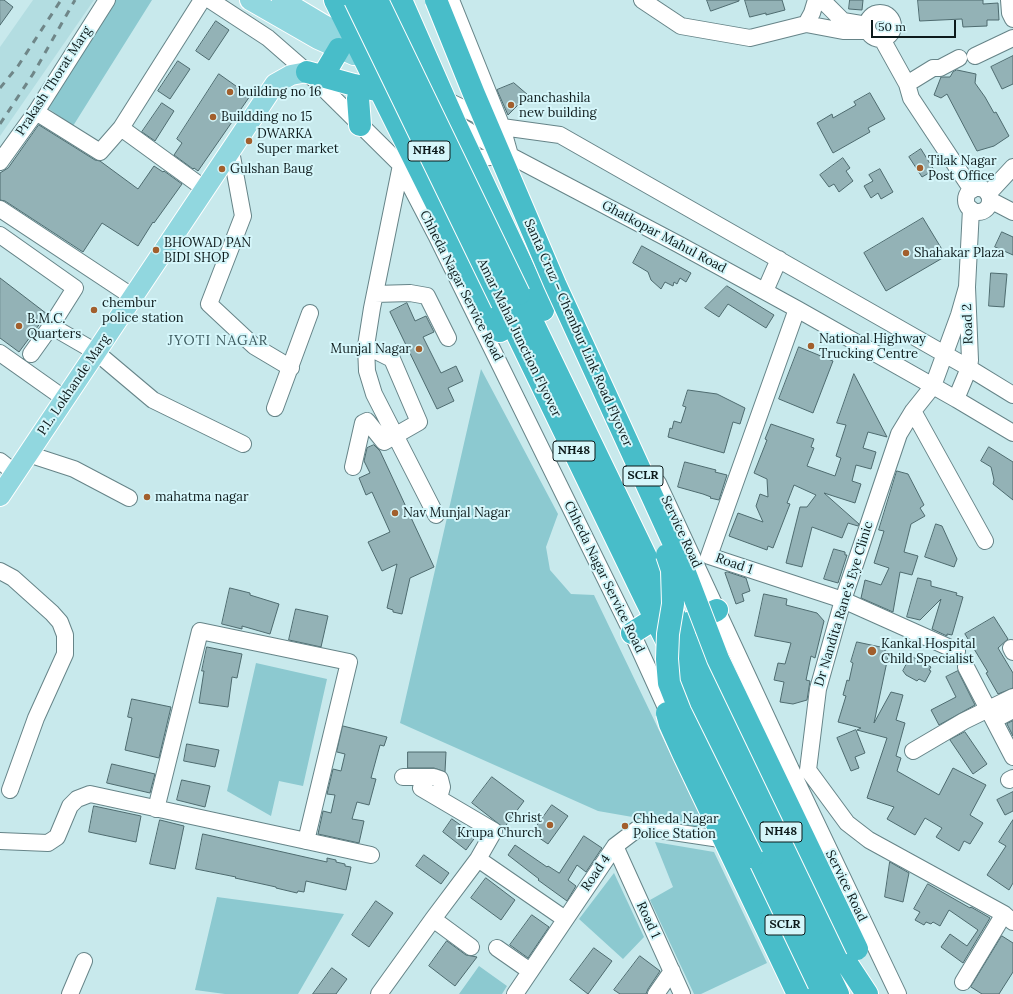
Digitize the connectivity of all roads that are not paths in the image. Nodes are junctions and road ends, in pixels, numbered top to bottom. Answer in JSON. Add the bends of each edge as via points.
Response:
{"nodes":[{"id":1,"x":107,"y":0,"type":"edge"},
{"id":2,"x":202,"y":0,"type":"edge"},
{"id":3,"x":210,"y":0,"type":"edge"},
{"id":4,"x":250,"y":0,"type":"edge"},
{"id":5,"x":282,"y":0,"type":"edge"},
{"id":6,"x":377,"y":0,"type":"edge"},
{"id":7,"x":401,"y":0,"type":"edge"},
{"id":8,"x":421,"y":0,"type":"edge"},
{"id":9,"x":436,"y":0,"type":"edge"},
{"id":10,"x":451,"y":0,"type":"edge"},
{"id":11,"x":642,"y":0,"type":"edge"},
{"id":12,"x":816,"y":0,"type":"edge"},
{"id":13,"x":822,"y":0,"type":"edge"},
{"id":14,"x":1009,"y":0,"type":"edge"},
{"id":15,"x":344,"y":5,"type":"edge"},
{"id":16,"x":884,"y":6,"type":"edge"},
{"id":17,"x":1013,"y":19,"type":"edge"},
{"id":18,"x":806,"y":24,"type":"junction"},
{"id":19,"x":867,"y":28,"type":"junction"},
{"id":20,"x":321,"y":32,"type":"junction"},
{"id":21,"x":1013,"y":38,"type":"edge"},
{"id":22,"x":882,"y":39,"type":"junction"},
{"id":23,"x":353,"y":50,"type":"junction"},
{"id":24,"x":318,"y":78,"type":"junction"},
{"id":25,"x":907,"y":84,"type":"junction"},
{"id":26,"x":358,"y":98,"type":"junction"},
{"id":27,"x":385,"y":98,"type":"junction"},
{"id":28,"x":444,"y":99,"type":"junction"},
{"id":29,"x":36,"y":112,"type":"junction"},
{"id":30,"x":360,"y":125,"type":"junction"},
{"id":31,"x":502,"y":127,"type":"junction"},
{"id":32,"x":121,"y":128,"type":"junction"},
{"id":33,"x":461,"y":129,"type":"junction"},
{"id":34,"x":406,"y":140,"type":"junction"},
{"id":35,"x":231,"y":151,"type":"junction"},
{"id":36,"x":509,"y":155,"type":"junction"},
{"id":37,"x":472,"y":159,"type":"junction"},
{"id":38,"x":0,"y":162,"type":"edge"},
{"id":39,"x":410,"y":165,"type":"junction"},
{"id":40,"x":1013,"y":167,"type":"edge"},
{"id":41,"x":205,"y":189,"type":"junction"},
{"id":42,"x":972,"y":190,"type":"junction"},
{"id":43,"x":989,"y":197,"type":"junction"},
{"id":44,"x":0,"y":209,"type":"edge"},
{"id":45,"x":971,"y":209,"type":"junction"},
{"id":46,"x":1013,"y":212,"type":"edge"},
{"id":47,"x":0,"y":235,"type":"edge"},
{"id":48,"x":779,"y":259,"type":"junction"},
{"id":49,"x":967,"y":287,"type":"junction"},
{"id":50,"x":765,"y":291,"type":"junction"},
{"id":51,"x":375,"y":294,"type":"junction"},
{"id":52,"x":133,"y":297,"type":"junction"},
{"id":53,"x":511,"y":298,"type":"junction"},
{"id":54,"x":797,"y":309,"type":"junction"},
{"id":55,"x":310,"y":313,"type":"dead end"},
{"id":56,"x":51,"y":326,"type":"junction"},
{"id":57,"x":448,"y":338,"type":"dead end"},
{"id":58,"x":366,"y":346,"type":"junction"},
{"id":59,"x":96,"y":352,"type":"junction"},
{"id":60,"x":0,"y":353,"type":"edge"},
{"id":61,"x":31,"y":354,"type":"dead end"},
{"id":62,"x":945,"y":354,"type":"junction"},
{"id":63,"x":291,"y":368,"type":"junction"},
{"id":64,"x":969,"y":368,"type":"junction"},
{"id":65,"x":933,"y":386,"type":"junction"},
{"id":66,"x":1013,"y":395,"type":"edge"},
{"id":67,"x":65,"y":399,"type":"junction"},
{"id":68,"x":956,"y":399,"type":"junction"},
{"id":69,"x":275,"y":408,"type":"dead end"},
{"id":70,"x":912,"y":411,"type":"junction"},
{"id":71,"x":1013,"y":433,"type":"edge"},
{"id":72,"x":395,"y":436,"type":"junction"},
{"id":73,"x":243,"y":444,"type":"dead end"},
{"id":74,"x":28,"y":454,"type":"junction"},
{"id":75,"x":8,"y":467,"type":"edge"},
{"id":76,"x":353,"y":467,"type":"dead end"},
{"id":77,"x":0,"y":496,"type":"edge"},
{"id":78,"x":129,"y":498,"type":"dead end"},
{"id":79,"x":436,"y":516,"type":"dead end"},
{"id":80,"x":985,"y":541,"type":"dead end"},
{"id":81,"x":0,"y":571,"type":"edge"},
{"id":82,"x":843,"y":600,"type":"junction"},
{"id":83,"x":717,"y":610,"type":"junction"},
{"id":84,"x":651,"y":621,"type":"junction"},
{"id":85,"x":684,"y":625,"type":"junction"},
{"id":86,"x":632,"y":633,"type":"junction"},
{"id":87,"x":957,"y":651,"type":"dead end"},
{"id":88,"x":667,"y":659,"type":"junction"},
{"id":89,"x":966,"y":667,"type":"dead end"},
{"id":90,"x":692,"y":672,"type":"junction"},
{"id":91,"x":1013,"y":697,"type":"edge"},
{"id":92,"x":1013,"y":710,"type":"edge"},
{"id":93,"x":992,"y":715,"type":"junction"},
{"id":94,"x":913,"y":752,"type":"dead end"},
{"id":95,"x":1013,"y":757,"type":"edge"},
{"id":96,"x":808,"y":770,"type":"junction"},
{"id":97,"x":402,"y":777,"type":"dead end"},
{"id":98,"x":795,"y":778,"type":"junction"},
{"id":99,"x":421,"y":788,"type":"dead end"},
{"id":100,"x":10,"y":790,"type":"dead end"},
{"id":101,"x":439,"y":798,"type":"junction"},
{"id":102,"x":156,"y":809,"type":"junction"},
{"id":103,"x":720,"y":839,"type":"junction"},
{"id":104,"x":0,"y":841,"type":"edge"},
{"id":105,"x":306,"y":841,"type":"junction"},
{"id":106,"x":615,"y":846,"type":"junction"},
{"id":107,"x":371,"y":855,"type":"dead end"},
{"id":108,"x":478,"y":859,"type":"junction"},
{"id":109,"x":1009,"y":918,"type":"edge"},
{"id":110,"x":433,"y":919,"type":"junction"},
{"id":111,"x":565,"y":920,"type":"junction"},
{"id":112,"x":472,"y":947,"type":"dead end"},
{"id":113,"x":497,"y":948,"type":"dead end"},
{"id":114,"x":84,"y":961,"type":"dead end"},
{"id":115,"x":530,"y":971,"type":"junction"},
{"id":116,"x":672,"y":971,"type":"junction"},
{"id":117,"x":963,"y":982,"type":"dead end"},
{"id":118,"x":70,"y":994,"type":"edge"},
{"id":119,"x":379,"y":994,"type":"edge"},
{"id":120,"x":515,"y":994,"type":"edge"},
{"id":121,"x":656,"y":994,"type":"edge"},
{"id":122,"x":682,"y":994,"type":"edge"},
{"id":123,"x":793,"y":994,"type":"edge"},
{"id":124,"x":798,"y":994,"type":"edge"},
{"id":125,"x":818,"y":994,"type":"edge"},
{"id":126,"x":838,"y":994,"type":"edge"},
{"id":127,"x":867,"y":994,"type":"edge"},
{"id":128,"x":898,"y":994,"type":"edge"}],
"edges":[{"from":1,"to":29,"type":"street","name":"Prakash Thorat Marg"},
{"from":2,"to":32,"type":"street"},
{"from":3,"to":24,"type":"street","via":[[268,38]]},
{"from":4,"to":20,"type":"main road"},
{"from":5,"to":20,"type":"main road"},
{"from":6,"to":53,"type":"highway","name":"Amar Mahal Junction Flyover","number":"NH48","bridge":true},
{"from":7,"to":28,"type":"highway"},
{"from":8,"to":88,"type":"highway","name":"Santa Cruz – Chembur Link Road Flyover","number":"SCLR","bridge":true,"via":[[461,99],[546,290],[661,539],[672,570],[673,590]]},
{"from":9,"to":127,"type":"highway","name":"Santa Cruz – Chembur Link Road Flyover","number":"SCLR","bridge":true,"via":[[555,284],[674,544],[718,659],[858,949]]},
{"from":10,"to":31,"type":"street","name":"Service Road"},
{"from":11,"to":18,"type":"street","via":[[681,26],[750,38]]},
{"from":12,"to":18,"type":"street"},
{"from":13,"to":19,"type":"street","via":[[843,21]]},
{"from":14,"to":17,"type":"street"},
{"from":15,"to":23,"type":"highway"},
{"from":15,"to":53,"type":"highway","name":"Amar Mahal Junction Flyover","number":"NH48","bridge":true},
{"from":16,"to":19,"type":"street","via":[[879,12],[871,15]]},
{"from":16,"to":22,"type":"street","via":[[893,27],[890,35]]},
{"from":18,"to":19,"type":"street","via":[[843,31]]},
{"from":19,"to":22,"type":"street","via":[[874,38]]},
{"from":20,"to":23,"type":"main road","name":"Ghatkopar Mahul Road"},
{"from":21,"to":25,"type":"street","via":[[940,68],[933,68]]},
{"from":22,"to":25,"type":"street"},
{"from":23,"to":24,"type":"highway"},
{"from":23,"to":27,"type":"highway"},
{"from":23,"to":28,"type":"main road","name":"Ghatkopar Mahul Road"},
{"from":23,"to":33,"type":"main road","name":"Ghatkopar Mahul Road"},
{"from":24,"to":26,"type":"highway"},
{"from":24,"to":27,"type":"highway","via":[[354,85]]},
{"from":24,"to":30,"type":"street"},
{"from":24,"to":35,"type":"main road","name":"P.L. Lokhande Marg","via":[[291,75],[275,84]]},
{"from":25,"to":42,"type":"street","via":[[911,98]]},
{"from":26,"to":27,"type":"highway"},
{"from":26,"to":30,"type":"highway"},
{"from":27,"to":34,"type":"highway"},
{"from":28,"to":31,"type":"street","name":"Ghatkopar Mahul Road"},
{"from":28,"to":33,"type":"highway"},
{"from":29,"to":32,"type":"street","via":[[100,152]]},
{"from":29,"to":38,"type":"street","name":"Prakash Thorat Marg"},
{"from":30,"to":39,"type":"street"},
{"from":31,"to":33,"type":"street"},
{"from":31,"to":36,"type":"street","name":"Service Road"},
{"from":31,"to":48,"type":"street","name":"Ghatkopar Mahul Road","via":[[560,135]]},
{"from":32,"to":41,"type":"street"},
{"from":33,"to":34,"type":"street"},
{"from":33,"to":36,"type":"street","name":"Ghatkopar Mahul Road"},
{"from":33,"to":37,"type":"highway"},
{"from":34,"to":39,"type":"highway"},
{"from":35,"to":41,"type":"main road","name":"P.L. Lokhande Marg"},
{"from":35,"to":63,"type":"street","via":[[243,216],[209,304],[254,346]]},
{"from":36,"to":37,"type":"street"},
{"from":36,"to":50,"type":"street","name":"Ghatkopar Mahul Road"},
{"from":36,"to":83,"type":"street","name":"Service Road"},
{"from":37,"to":39,"type":"street"},
{"from":37,"to":85,"type":"highway","via":[[653,542]]},
{"from":39,"to":51,"type":"street"},
{"from":39,"to":84,"type":"highway","via":[[614,561]]},
{"from":39,"to":86,"type":"street","name":"Chheda Nagar Service Road","via":[[411,187]]},
{"from":40,"to":43,"type":"street"},
{"from":41,"to":52,"type":"main road","name":"P.L. Lokhande Marg"},
{"from":42,"to":43,"type":"street","via":[[979,188],[986,191]]},
{"from":42,"to":45,"type":"street","via":[[966,199]]},
{"from":43,"to":45,"type":"street","via":[[989,204],[985,209],[978,212]]},
{"from":43,"to":46,"type":"street"},
{"from":44,"to":52,"type":"street"},
{"from":45,"to":49,"type":"street","name":"Road 2"},
{"from":47,"to":56,"type":"street","via":[[75,288]]},
{"from":48,"to":50,"type":"street"},
{"from":48,"to":62,"type":"street","name":"Ghatkopar Mahul Road"},
{"from":49,"to":62,"type":"street","name":"Dr Nandita Rane's Eye Clinic"},
{"from":49,"to":64,"type":"street","name":"Road 2"},
{"from":50,"to":54,"type":"street","name":"Ghatkopar Mahul Road"},
{"from":51,"to":57,"type":"street","via":[[410,293],[427,296]]},
{"from":51,"to":58,"type":"street"},
{"from":52,"to":59,"type":"main road","name":"P.L. Lokhande Marg"},
{"from":53,"to":90,"type":"highway","name":"Amar Mahal Junction Flyover","number":"NH48","via":[[645,598]]},
{"from":54,"to":65,"type":"street","name":"Ghatkopar Mahul Road"},
{"from":54,"to":82,"type":"street","name":"Road 1","via":[[709,556]]},
{"from":55,"to":63,"type":"street"},
{"from":56,"to":59,"type":"street"},
{"from":56,"to":61,"type":"street"},
{"from":58,"to":72,"type":"street","via":[[367,371],[374,394]]},
{"from":58,"to":72,"type":"street","via":[[392,359],[419,422]]},
{"from":59,"to":67,"type":"main road","name":"P.L. Lokhande Marg"},
{"from":59,"to":73,"type":"street","via":[[152,400]]},
{"from":60,"to":67,"type":"street"},
{"from":62,"to":64,"type":"street","name":"Ghatkopar Mahul Road"},
{"from":62,"to":65,"type":"street","name":"Dr Nandita Rane's Eye Clinic"},
{"from":63,"to":69,"type":"street"},
{"from":64,"to":66,"type":"street","name":"Ghatkopar Mahul Road"},
{"from":64,"to":68,"type":"street","name":"Road 2"},
{"from":65,"to":68,"type":"street","name":"Ghatkopar Mahul Road"},
{"from":65,"to":70,"type":"street","name":"Dr Nandita Rane's Eye Clinic"},
{"from":67,"to":74,"type":"main road","name":"P.L. Lokhande Marg"},
{"from":68,"to":71,"type":"street","name":"Ghatkopar Mahul Road"},
{"from":70,"to":80,"type":"street"},
{"from":70,"to":82,"type":"street","name":"Dr Nandita Rane's Eye Clinic","via":[[899,434]]},
{"from":72,"to":76,"type":"street","via":[[384,442],[367,420],[363,423]]},
{"from":72,"to":79,"type":"street"},
{"from":74,"to":75,"type":"main road","name":"P.L. Lokhande Marg"},
{"from":74,"to":78,"type":"street","via":[[74,469]]},
{"from":75,"to":77,"type":"main road","name":"P.L. Lokhande Marg"},
{"from":81,"to":100,"type":"street","via":[[13,578],[52,613],[60,622],[65,636],[65,654],[36,718]]},
{"from":82,"to":87,"type":"street","name":"Road 1"},
{"from":82,"to":96,"type":"street","name":"Dr Nandita Rane's Eye Clinic","via":[[818,689]]},
{"from":83,"to":85,"type":"highway"},
{"from":83,"to":98,"type":"street","name":"Service Road"},
{"from":84,"to":86,"type":"highway"},
{"from":84,"to":90,"type":"highway"},
{"from":85,"to":90,"type":"highway"},
{"from":86,"to":103,"type":"street","name":"Chheda Nagar Service Road","via":[[682,742],[712,826]]},
{"from":88,"to":124,"type":"highway","bridge":true,"via":[[663,687],[670,724]]},
{"from":88,"to":125,"type":"highway","name":"Santa Cruz – Chembur Link Road Flyover","number":"SCLR","bridge":true,"via":[[669,683],[680,711]]},
{"from":89,"to":93,"type":"street"},
{"from":90,"to":126,"type":"highway","number":"NH48"},
{"from":90,"to":127,"type":"highway","number":"NH48","via":[[842,956]]},
{"from":91,"to":93,"type":"street"},
{"from":92,"to":93,"type":"street"},
{"from":93,"to":94,"type":"street","via":[[964,721]]},
{"from":93,"to":95,"type":"street"},
{"from":96,"to":98,"type":"street"},
{"from":96,"to":109,"type":"street","via":[[847,823],[869,840]]},
{"from":97,"to":101,"type":"street","via":[[440,779],[442,787]]},
{"from":98,"to":128,"type":"street","name":"Service Road"},
{"from":99,"to":101,"type":"street"},
{"from":101,"to":108,"type":"street","via":[[494,831]]},
{"from":102,"to":104,"type":"street","via":[[90,794],[77,799],[70,806],[57,837],[48,844]]},
{"from":102,"to":105,"type":"street"},
{"from":102,"to":105,"type":"street","via":[[200,631],[349,662]]},
{"from":103,"to":106,"type":"street","name":"Road 4","via":[[640,827]]},
{"from":103,"to":123,"type":"street","name":"Chheda Nagar Service Road"},
{"from":105,"to":107,"type":"street"},
{"from":106,"to":111,"type":"street","name":"Road 4"},
{"from":106,"to":116,"type":"street","name":"Road 1"},
{"from":108,"to":110,"type":"street"},
{"from":108,"to":111,"type":"street"},
{"from":109,"to":117,"type":"street"},
{"from":110,"to":112,"type":"street"},
{"from":110,"to":119,"type":"street"},
{"from":111,"to":115,"type":"street","name":"Road 4"},
{"from":113,"to":115,"type":"street"},
{"from":114,"to":118,"type":"street"},
{"from":115,"to":120,"type":"street","name":"Road 4"},
{"from":116,"to":121,"type":"street"},
{"from":116,"to":122,"type":"street","name":"Road 1"}]}
